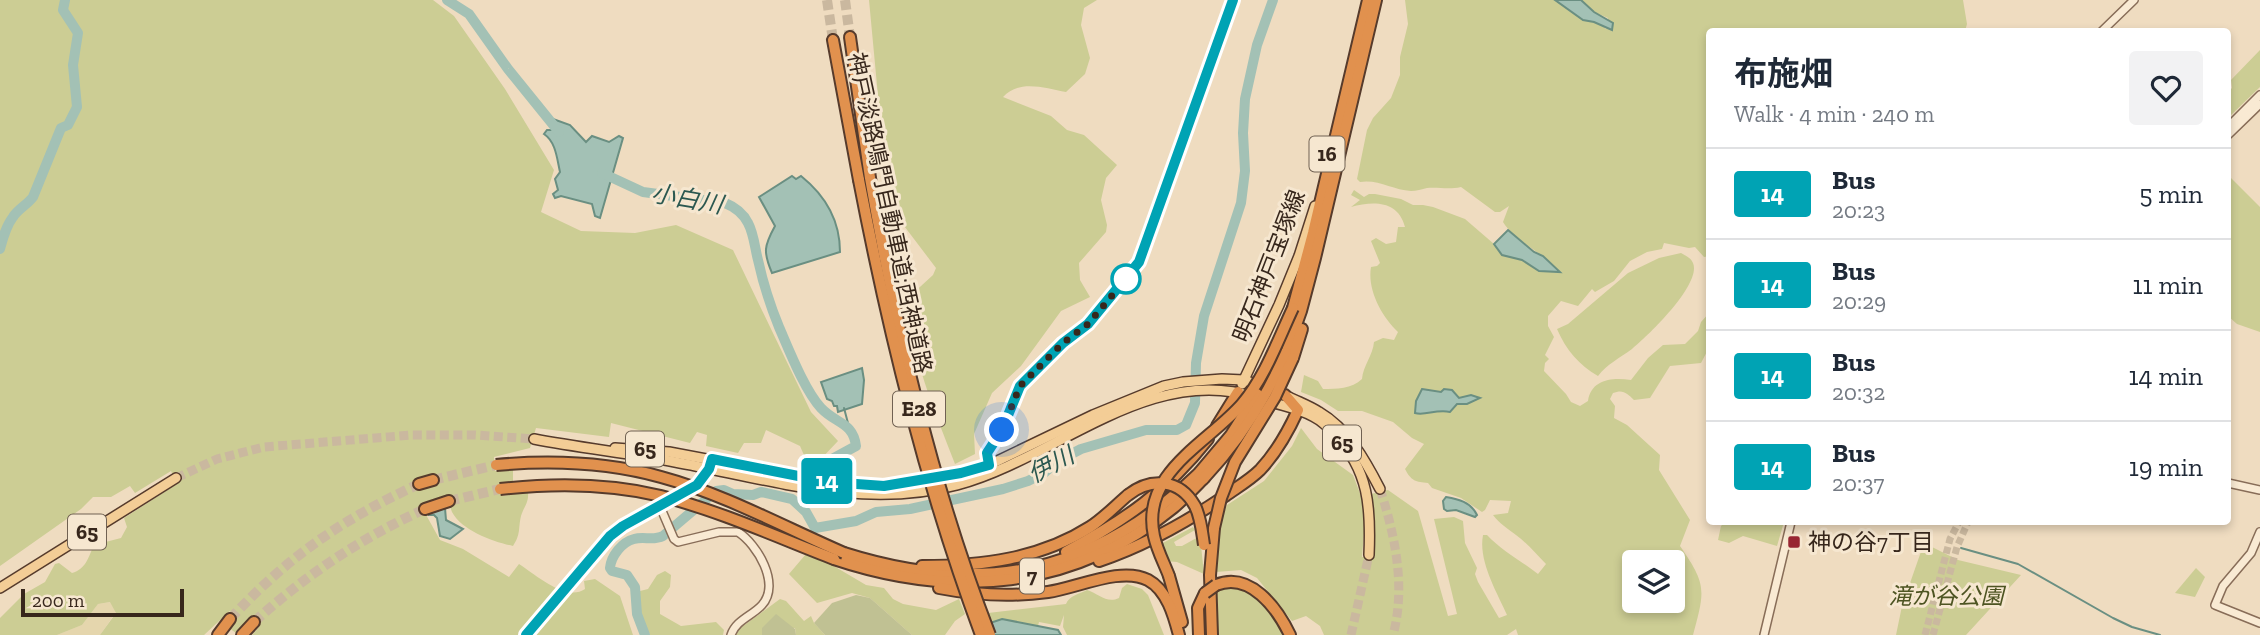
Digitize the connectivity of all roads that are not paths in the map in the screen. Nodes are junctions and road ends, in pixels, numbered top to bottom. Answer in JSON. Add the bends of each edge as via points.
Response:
{"nodes":[{"id":1,"x":1233,"y":0,"type":"edge"},
{"id":2,"x":1366,"y":0,"type":"edge"},
{"id":3,"x":1376,"y":0,"type":"edge"},
{"id":4,"x":2134,"y":0,"type":"edge"},
{"id":5,"x":2105,"y":28,"type":"edge"},
{"id":6,"x":850,"y":37,"type":"tunnel mouth"},
{"id":7,"x":833,"y":40,"type":"tunnel mouth"},
{"id":8,"x":2260,"y":95,"type":"edge"},
{"id":9,"x":2260,"y":104,"type":"edge"},
{"id":10,"x":2231,"y":124,"type":"edge"},
{"id":11,"x":2231,"y":132,"type":"edge"},
{"id":12,"x":864,"y":179,"type":"junction"},
{"id":13,"x":1321,"y":234,"type":"junction"},
{"id":14,"x":1293,"y":309,"type":"junction"},
{"id":15,"x":1244,"y":380,"type":"junction"},
{"id":16,"x":1203,"y":384,"type":"junction"},
{"id":17,"x":1238,"y":392,"type":"junction"},
{"id":18,"x":1285,"y":395,"type":"junction"},
{"id":19,"x":1298,"y":410,"type":"junction"},
{"id":20,"x":534,"y":439,"type":"tunnel mouth"},
{"id":21,"x":848,"y":463,"type":"dead end"},
{"id":22,"x":710,"y":464,"type":"junction"},
{"id":23,"x":496,"y":465,"type":"tunnel mouth"},
{"id":24,"x":990,"y":469,"type":"junction"},
{"id":25,"x":1202,"y":476,"type":"junction"},
{"id":26,"x":176,"y":478,"type":"tunnel mouth"},
{"id":27,"x":433,"y":480,"type":"tunnel mouth"},
{"id":28,"x":419,"y":484,"type":"tunnel mouth"},
{"id":29,"x":2231,"y":484,"type":"edge"},
{"id":30,"x":829,"y":486,"type":"junction"},
{"id":31,"x":500,"y":489,"type":"tunnel mouth"},
{"id":32,"x":1380,"y":489,"type":"tunnel mouth"},
{"id":33,"x":2260,"y":490,"type":"edge"},
{"id":34,"x":449,"y":501,"type":"tunnel mouth"},
{"id":35,"x":425,"y":509,"type":"tunnel mouth"},
{"id":36,"x":662,"y":510,"type":"dead end"},
{"id":37,"x":1790,"y":525,"type":"edge"},
{"id":38,"x":2260,"y":532,"type":"edge"},
{"id":39,"x":1368,"y":555,"type":"tunnel mouth"},
{"id":40,"x":839,"y":556,"type":"junction"},
{"id":41,"x":1017,"y":570,"type":"junction"},
{"id":42,"x":1055,"y":570,"type":"junction"},
{"id":43,"x":885,"y":574,"type":"junction"},
{"id":44,"x":575,"y":576,"type":"tunnel mouth"},
{"id":45,"x":1213,"y":580,"type":"junction"},
{"id":46,"x":0,"y":588,"type":"edge"},
{"id":47,"x":230,"y":619,"type":"tunnel mouth"},
{"id":48,"x":254,"y":622,"type":"tunnel mouth"},
{"id":49,"x":2260,"y":623,"type":"edge"},
{"id":50,"x":218,"y":635,"type":"edge"},
{"id":51,"x":242,"y":635,"type":"edge"},
{"id":52,"x":730,"y":635,"type":"edge"},
{"id":53,"x":981,"y":635,"type":"edge"},
{"id":54,"x":990,"y":635,"type":"edge"},
{"id":55,"x":1182,"y":635,"type":"edge"},
{"id":56,"x":1199,"y":635,"type":"edge"},
{"id":57,"x":1212,"y":635,"type":"edge"},
{"id":58,"x":1290,"y":635,"type":"edge"},
{"id":59,"x":1764,"y":635,"type":"edge"}],
"edges":[{"from":1,"to":24,"type":"main road","via":[[1139,262],[1088,324],[1018,388],[1002,430],[987,453]]},
{"from":2,"to":14,"type":"highway","number":"7"},
{"from":2,"to":15,"type":"main road","name":"明石神戸宝塚線","number":"16","via":[[1317,200],[1299,256]]},
{"from":3,"to":13,"type":"highway","number":"7"},
{"from":4,"to":5,"type":"street"},
{"from":6,"to":12,"type":"highway","name":"神戸淡路鳴門自動車道;西神道路","number":"E28"},
{"from":7,"to":12,"type":"highway","name":"神戸淡路鳴門自動車道;西神道路","number":"E28"},
{"from":8,"to":10,"type":"street"},
{"from":9,"to":11,"type":"street"},
{"from":12,"to":53,"type":"highway","name":"神戸淡路鳴門自動車道;西神道路","number":"E28","bridge":true,"via":[[896,356],[950,547]]},
{"from":12,"to":54,"type":"highway","name":"神戸淡路鳴門自動車道;西神道路","number":"E28","bridge":true,"via":[[931,456]]},
{"from":13,"to":25,"type":"highway","number":"7","bridge":true,"via":[[1301,311],[1278,371],[1230,450]]},
{"from":13,"to":45,"type":"highway","bridge":true,"via":[[1297,348],[1275,397],[1235,462],[1221,498],[1214,528]]},
{"from":14,"to":25,"type":"highway","number":"7","bridge":true,"via":[[1275,359],[1251,404]]},
{"from":14,"to":55,"type":"highway","bridge":true,"via":[[1245,401],[1182,458],[1159,488],[1153,530],[1181,618]]},
{"from":15,"to":16,"type":"main road"},
{"from":15,"to":17,"type":"main road","name":"明石神戸宝塚線","number":"16"},
{"from":15,"to":18,"type":"main road","number":"65"},
{"from":16,"to":17,"type":"main road"},
{"from":16,"to":24,"type":"main road","via":[[1129,407]]},
{"from":17,"to":19,"type":"main road","number":"65"},
{"from":17,"to":41,"type":"highway","via":[[1205,444],[1150,500],[1101,534]]},
{"from":18,"to":19,"type":"highway"},
{"from":18,"to":32,"type":"main road","number":"65","via":[[1318,411],[1344,433]]},
{"from":19,"to":39,"type":"main road","number":"65","via":[[1327,427],[1351,454],[1363,478],[1370,527]]},
{"from":19,"to":42,"type":"highway","via":[[1286,435],[1259,470],[1208,508],[1124,552],[1082,567]]},
{"from":20,"to":22,"type":"main road","number":"65","via":[[579,447],[644,449]]},
{"from":21,"to":30,"type":"street","via":[[833,473]]},
{"from":22,"to":30,"type":"main road"},
{"from":22,"to":44,"type":"main road","via":[[697,485],[610,536]]},
{"from":23,"to":40,"type":"highway","number":"7","bridge":true,"via":[[588,463],[663,477],[720,498]]},
{"from":24,"to":30,"type":"main road","via":[[956,485],[912,493],[876,496]]},
{"from":25,"to":41,"type":"highway","number":"7","via":[[1121,534],[1062,559]]},
{"from":25,"to":42,"type":"highway","number":"7","via":[[1175,507],[1126,541]]},
{"from":26,"to":46,"type":"main road","number":"65"},
{"from":27,"to":28,"type":"highway"},
{"from":29,"to":33,"type":"street"},
{"from":31,"to":40,"type":"highway","number":"7","bridge":true,"via":[[590,485],[661,496]]},
{"from":34,"to":35,"type":"highway"},
{"from":36,"to":52,"type":"street","via":[[674,539],[738,532],[764,562],[768,574],[764,602]]},
{"from":37,"to":59,"type":"street"},
{"from":38,"to":49,"type":"street","via":[[2215,605]]},
{"from":40,"to":41,"type":"highway","number":"7","via":[[926,573],[982,575]]},
{"from":40,"to":43,"type":"highway","number":"7"},
{"from":40,"to":45,"type":"highway","bridge":true,"via":[[914,566],[989,563],[1061,544],[1143,486],[1168,483],[1195,507]]},
{"from":42,"to":43,"type":"highway","number":"7","via":[[986,583]]},
{"from":43,"to":55,"type":"highway","via":[[946,590],[1014,594],[1048,592],[1128,574],[1139,576],[1163,594]]},
{"from":45,"to":56,"type":"highway","bridge":true,"via":[[1198,608]]},
{"from":45,"to":57,"type":"highway"},
{"from":45,"to":58,"type":"highway","via":[[1234,580],[1255,589]]},
{"from":47,"to":50,"type":"highway"},
{"from":48,"to":51,"type":"highway"}]}
